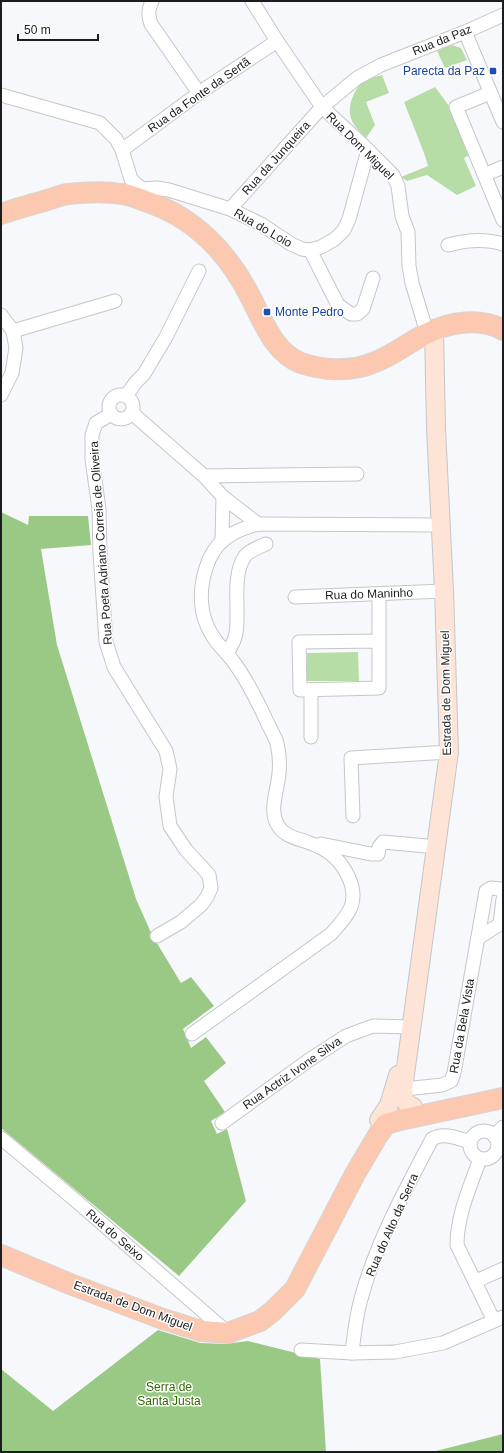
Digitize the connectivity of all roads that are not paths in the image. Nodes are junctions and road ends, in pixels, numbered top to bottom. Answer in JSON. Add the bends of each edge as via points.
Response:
{"nodes":[{"id":1,"x":152,"y":1,"type":"edge"},
{"id":2,"x":252,"y":1,"type":"edge"},
{"id":3,"x":503,"y":15,"type":"edge"},
{"id":4,"x":465,"y":32,"type":"junction"},
{"id":5,"x":277,"y":41,"type":"junction"},
{"id":6,"x":199,"y":93,"type":"junction"},
{"id":7,"x":490,"y":93,"type":"junction"},
{"id":8,"x":1,"y":95,"type":"edge"},
{"id":9,"x":322,"y":107,"type":"junction"},
{"id":10,"x":503,"y":122,"type":"edge"},
{"id":11,"x":122,"y":150,"type":"junction"},
{"id":12,"x":368,"y":150,"type":"junction"},
{"id":13,"x":503,"y":167,"type":"edge"},
{"id":14,"x":484,"y":176,"type":"junction"},
{"id":15,"x":142,"y":194,"type":"junction"},
{"id":16,"x":230,"y":209,"type":"junction"},
{"id":17,"x":1,"y":214,"type":"edge"},
{"id":18,"x":503,"y":220,"type":"edge"},
{"id":19,"x":503,"y":244,"type":"edge"},
{"id":20,"x":448,"y":245,"type":"dead end"},
{"id":21,"x":310,"y":250,"type":"junction"},
{"id":22,"x":199,"y":271,"type":"dead end"},
{"id":23,"x":373,"y":278,"type":"dead end"},
{"id":24,"x":115,"y":301,"type":"dead end"},
{"id":25,"x":1,"y":315,"type":"edge"},
{"id":26,"x":503,"y":330,"type":"edge"},
{"id":27,"x":13,"y":331,"type":"junction"},
{"id":28,"x":431,"y":331,"type":"junction"},
{"id":29,"x":1,"y":395,"type":"edge"},
{"id":30,"x":126,"y":396,"type":"junction"},
{"id":31,"x":132,"y":413,"type":"junction"},
{"id":32,"x":111,"y":414,"type":"junction"},
{"id":33,"x":357,"y":474,"type":"dead end"},
{"id":34,"x":204,"y":476,"type":"junction"},
{"id":35,"x":223,"y":497,"type":"junction"},
{"id":36,"x":258,"y":524,"type":"junction"},
{"id":37,"x":441,"y":525,"type":"junction"},
{"id":38,"x":222,"y":540,"type":"junction"},
{"id":39,"x":266,"y":544,"type":"dead end"},
{"id":40,"x":444,"y":591,"type":"junction"},
{"id":41,"x":379,"y":594,"type":"junction"},
{"id":42,"x":295,"y":597,"type":"dead end"},
{"id":43,"x":379,"y":641,"type":"junction"},
{"id":44,"x":226,"y":653,"type":"junction"},
{"id":45,"x":311,"y":690,"type":"junction"},
{"id":46,"x":311,"y":738,"type":"dead end"},
{"id":47,"x":449,"y":752,"type":"junction"},
{"id":48,"x":353,"y":816,"type":"dead end"},
{"id":49,"x":312,"y":843,"type":"junction"},
{"id":50,"x":437,"y":847,"type":"junction"},
{"id":51,"x":503,"y":893,"type":"edge"},
{"id":52,"x":503,"y":899,"type":"edge"},
{"id":53,"x":157,"y":936,"type":"dead end"},
{"id":54,"x":478,"y":938,"type":"junction"},
{"id":55,"x":413,"y":1027,"type":"junction"},
{"id":56,"x":192,"y":1034,"type":"dead end"},
{"id":57,"x":503,"y":1086,"type":"edge"},
{"id":58,"x":399,"y":1090,"type":"junction"},
{"id":59,"x":503,"y":1098,"type":"edge"},
{"id":60,"x":413,"y":1107,"type":"junction"},
{"id":61,"x":379,"y":1120,"type":"junction"},
{"id":62,"x":222,"y":1123,"type":"dead end"},
{"id":63,"x":499,"y":1132,"type":"edge"},
{"id":64,"x":1,"y":1138,"type":"edge"},
{"id":65,"x":470,"y":1142,"type":"junction"},
{"id":66,"x":500,"y":1150,"type":"edge"},
{"id":67,"x":480,"y":1159,"type":"junction"},
{"id":68,"x":354,"y":1174,"type":"junction"},
{"id":69,"x":1,"y":1255,"type":"edge"},
{"id":70,"x":503,"y":1269,"type":"edge"},
{"id":71,"x":476,"y":1281,"type":"junction"},
{"id":72,"x":499,"y":1319,"type":"edge"},
{"id":73,"x":228,"y":1333,"type":"junction"},
{"id":74,"x":301,"y":1350,"type":"dead end"},
{"id":75,"x":352,"y":1353,"type":"junction"}],
"edges":[{"from":1,"to":6,"type":"street","via":[[148,14],[151,24]]},
{"from":2,"to":5,"type":"street","name":"Rua Dom Miguel"},
{"from":3,"to":4,"type":"street","name":"Rua da Paz"},
{"from":4,"to":7,"type":"street"},
{"from":4,"to":9,"type":"street","name":"Rua da Paz","via":[[380,64],[357,78]]},
{"from":5,"to":6,"type":"street","name":"Rua da Fonte da Sertã"},
{"from":5,"to":9,"type":"street","name":"Rua Dom Miguel"},
{"from":6,"to":11,"type":"street","name":"Rua da Fonte da Sertã"},
{"from":7,"to":10,"type":"street"},
{"from":7,"to":14,"type":"street","via":[[456,107]]},
{"from":8,"to":11,"type":"street","via":[[100,123],[116,139]]},
{"from":9,"to":12,"type":"street","name":"Rua Dom Miguel"},
{"from":9,"to":16,"type":"street","name":"Rua da Junqueira"},
{"from":11,"to":15,"type":"street","via":[[131,179]]},
{"from":12,"to":21,"type":"street","via":[[344,230],[335,239]]},
{"from":12,"to":28,"type":"street","name":"Rua Dom Miguel","via":[[393,175],[398,186],[402,216],[408,232],[412,283]]},
{"from":13,"to":14,"type":"street"},
{"from":14,"to":18,"type":"street"},
{"from":15,"to":16,"type":"street","name":"Rua do Loio","via":[[156,188],[169,190]]},
{"from":15,"to":17,"type":"main road","via":[[106,192],[66,195]]},
{"from":15,"to":28,"type":"main road","via":[[183,218],[214,244],[233,266],[270,336],[294,360],[327,369],[358,367],[374,363]]},
{"from":16,"to":21,"type":"street","name":"Rua do Loio","via":[[261,224],[291,244]]},
{"from":19,"to":20,"type":"street","via":[[476,240]]},
{"from":21,"to":23,"type":"street","via":[[338,305],[351,314],[357,314],[362,309]]},
{"from":22,"to":30,"type":"street","via":[[166,337],[144,374]]},
{"from":24,"to":27,"type":"street"},
{"from":25,"to":27,"type":"street"},
{"from":26,"to":28,"type":"main road","via":[[475,322],[458,323]]},
{"from":27,"to":29,"type":"street","via":[[16,348],[12,373]]},
{"from":28,"to":37,"type":"street","name":"Estrada de Dom Miguel"},
{"from":30,"to":31,"type":"street","via":[[132,402]]},
{"from":30,"to":32,"type":"street","via":[[118,396],[112,400],[109,407]]},
{"from":31,"to":32,"type":"street","via":[[122,419]]},
{"from":31,"to":34,"type":"street"},
{"from":32,"to":53,"type":"street","name":"Rua Poeta Adriano Correia de Oliveira","via":[[96,423],[92,435],[106,642],[114,667],[166,751],[170,769],[166,797],[170,826],[186,850],[209,875],[211,888],[201,905],[181,922]]},
{"from":33,"to":34,"type":"street"},
{"from":34,"to":35,"type":"street"},
{"from":35,"to":36,"type":"street"},
{"from":35,"to":38,"type":"street"},
{"from":36,"to":37,"type":"street"},
{"from":36,"to":38,"type":"street"},
{"from":37,"to":40,"type":"street","name":"Estrada de Dom Miguel"},
{"from":38,"to":44,"type":"street","via":[[209,557],[201,582],[201,609],[211,635]]},
{"from":39,"to":44,"type":"street","via":[[253,549],[245,556],[240,566],[236,634]]},
{"from":40,"to":41,"type":"street","name":"Rua do Maninho"},
{"from":40,"to":47,"type":"street","name":"Estrada de Dom Miguel"},
{"from":41,"to":42,"type":"street","name":"Rua do Maninho"},
{"from":41,"to":43,"type":"street"},
{"from":43,"to":45,"type":"street","via":[[379,688]]},
{"from":43,"to":45,"type":"street","via":[[299,642],[300,690]]},
{"from":44,"to":49,"type":"street","via":[[256,697],[277,742],[280,772],[274,815],[277,824],[289,837]]},
{"from":45,"to":46,"type":"street"},
{"from":47,"to":48,"type":"street","via":[[351,758]]},
{"from":47,"to":50,"type":"street","name":"Estrada de Dom Miguel"},
{"from":49,"to":50,"type":"street","via":[[371,854],[378,854],[379,846],[383,842]]},
{"from":49,"to":56,"type":"street","via":[[332,854],[341,863],[352,884],[352,905],[349,914],[331,934]]},
{"from":50,"to":55,"type":"street","name":"Estrada de Dom Miguel"},
{"from":51,"to":54,"type":"street","name":"Rua da Bela Vista","via":[[500,889],[491,888],[486,892]]},
{"from":52,"to":54,"type":"street","via":[[500,924]]},
{"from":54,"to":58,"type":"street","name":"Rua da Bela Vista","via":[[451,1081],[442,1085]]},
{"from":55,"to":58,"type":"street","name":"Estrada de Dom Miguel","via":[[408,1054],[400,1068]]},
{"from":55,"to":62,"type":"street","name":"Rua Actriz Ivone Silva","via":[[373,1026],[346,1036]]},
{"from":57,"to":60,"type":"main road","name":"Estrada de Dom Miguel"},
{"from":58,"to":60,"type":"street","via":[[407,1105]]},
{"from":58,"to":61,"type":"street","name":"Estrada de Dom Miguel"},
{"from":59,"to":68,"type":"main road","name":"Estrada de Dom Miguel","via":[[386,1124]]},
{"from":60,"to":61,"type":"main road","name":"Estrada de Dom Miguel","via":[[389,1113]]},
{"from":61,"to":68,"type":"main road","name":"Estrada de Dom Miguel","via":[[367,1138]]},
{"from":63,"to":65,"type":"street","via":[[478,1132]]},
{"from":63,"to":66,"type":"street","via":[[497,1140]]},
{"from":64,"to":73,"type":"street","name":"Rua do Seixo"},
{"from":65,"to":67,"type":"street","via":[[470,1150]]},
{"from":65,"to":75,"type":"street","name":"Rua do Alto da Serra","via":[[446,1135],[438,1135],[432,1139],[395,1211],[373,1264],[361,1299]]},
{"from":66,"to":67,"type":"street","via":[[492,1157]]},
{"from":67,"to":71,"type":"street","via":[[462,1208],[457,1232],[457,1246]]},
{"from":68,"to":73,"type":"main road","name":"Estrada de Dom Miguel","via":[[295,1289],[260,1321]]},
{"from":69,"to":73,"type":"main road","name":"Estrada de Dom Miguel","via":[[70,1284],[163,1318],[201,1331]]},
{"from":70,"to":71,"type":"street"},
{"from":71,"to":72,"type":"street"},
{"from":72,"to":75,"type":"street","via":[[443,1343],[395,1352]]},
{"from":74,"to":75,"type":"street"}]}
